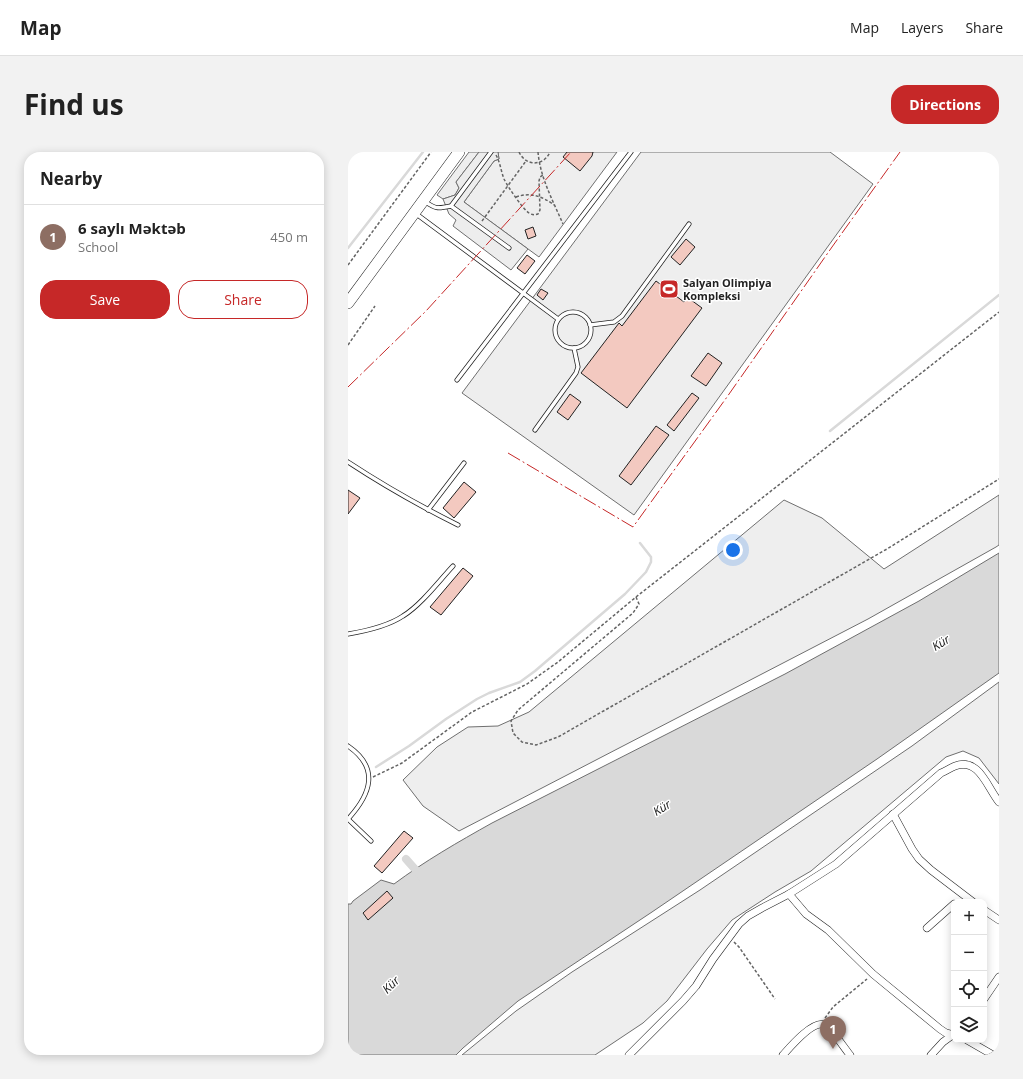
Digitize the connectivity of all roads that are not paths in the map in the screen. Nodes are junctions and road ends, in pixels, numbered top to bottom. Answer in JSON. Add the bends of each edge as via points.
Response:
{"nodes":[{"id":1,"x":459,"y":152,"type":"edge"},
{"id":2,"x":492,"y":152,"type":"edge"},
{"id":3,"x":631,"y":152,"type":"edge"},
{"id":4,"x":423,"y":201,"type":"junction"},
{"id":5,"x":451,"y":206,"type":"junction"},
{"id":6,"x":414,"y":212,"type":"junction"},
{"id":7,"x":689,"y":224,"type":"dead end"},
{"id":8,"x":509,"y":248,"type":"dead end"},
{"id":9,"x":524,"y":293,"type":"junction"},
{"id":10,"x":348,"y":303,"type":"edge"},
{"id":11,"x":558,"y":319,"type":"junction"},
{"id":12,"x":590,"y":324,"type":"junction"},
{"id":13,"x":574,"y":348,"type":"junction"},
{"id":14,"x":457,"y":380,"type":"dead end"},
{"id":15,"x":535,"y":430,"type":"dead end"},
{"id":16,"x":348,"y":462,"type":"edge"},
{"id":17,"x":464,"y":463,"type":"dead end"},
{"id":18,"x":428,"y":510,"type":"junction"},
{"id":19,"x":458,"y":525,"type":"dead end"},
{"id":20,"x":453,"y":566,"type":"dead end"},
{"id":21,"x":348,"y":634,"type":"edge"},
{"id":22,"x":348,"y":746,"type":"edge"},
{"id":23,"x":999,"y":802,"type":"edge"},
{"id":24,"x":893,"y":814,"type":"junction"},
{"id":25,"x":348,"y":819,"type":"edge"},
{"id":26,"x":371,"y":841,"type":"dead end"},
{"id":27,"x":789,"y":894,"type":"junction"},
{"id":28,"x":963,"y":896,"type":"junction"},
{"id":29,"x":960,"y":899,"type":"edge"},
{"id":30,"x":968,"y":899,"type":"edge"},
{"id":31,"x":951,"y":907,"type":"edge"},
{"id":32,"x":987,"y":912,"type":"edge"},
{"id":33,"x":999,"y":920,"type":"edge"},
{"id":34,"x":927,"y":928,"type":"dead end"},
{"id":35,"x":999,"y":977,"type":"edge"},
{"id":36,"x":987,"y":995,"type":"edge"},
{"id":37,"x":951,"y":1033,"type":"edge"},
{"id":38,"x":951,"y":1036,"type":"edge"},
{"id":39,"x":972,"y":1043,"type":"edge"},
{"id":40,"x":629,"y":1055,"type":"edge"},
{"id":41,"x":783,"y":1055,"type":"edge"},
{"id":42,"x":850,"y":1055,"type":"edge"},
{"id":43,"x":931,"y":1055,"type":"edge"},
{"id":44,"x":993,"y":1055,"type":"edge"}],
"edges":[{"from":1,"to":4,"type":"main road"},
{"from":2,"to":5,"type":"lane"},
{"from":3,"to":9,"type":"lane"},
{"from":4,"to":5,"type":"lane","via":[[438,209]]},
{"from":4,"to":6,"type":"main road"},
{"from":5,"to":8,"type":"lane"},
{"from":6,"to":9,"type":"lane"},
{"from":6,"to":10,"type":"main road"},
{"from":7,"to":12,"type":"lane","via":[[622,316],[614,322]]},
{"from":9,"to":11,"type":"lane"},
{"from":9,"to":14,"type":"lane"},
{"from":11,"to":12,"type":"lane","via":[[573,311],[584,315]]},
{"from":11,"to":13,"type":"lane","via":[[556,336],[563,345]]},
{"from":12,"to":13,"type":"lane","via":[[588,340]]},
{"from":13,"to":15,"type":"lane","via":[[578,367],[576,373]]},
{"from":16,"to":18,"type":"lane"},
{"from":17,"to":18,"type":"lane"},
{"from":18,"to":19,"type":"lane"},
{"from":20,"to":21,"type":"lane","via":[[414,608],[403,616],[388,624]]},
{"from":22,"to":25,"type":"lane","via":[[363,759],[370,778],[367,791]]},
{"from":23,"to":24,"type":"street","via":[[980,772],[964,764],[941,773]]},
{"from":24,"to":27,"type":"street","via":[[836,864]]},
{"from":24,"to":28,"type":"street","via":[[919,858]]},
{"from":25,"to":26,"type":"lane"},
{"from":27,"to":37,"type":"street","via":[[806,914],[835,936],[874,974],[940,1029]]},
{"from":27,"to":40,"type":"street","via":[[748,916],[739,924],[683,1002]]},
{"from":28,"to":29,"type":"street"},
{"from":28,"to":30,"type":"street"},
{"from":31,"to":34,"type":"street"},
{"from":32,"to":33,"type":"street"},
{"from":35,"to":36,"type":"street"},
{"from":38,"to":43,"type":"street"},
{"from":39,"to":44,"type":"street"},
{"from":41,"to":42,"type":"street","via":[[803,1034],[820,1025],[825,1025]]}]}
